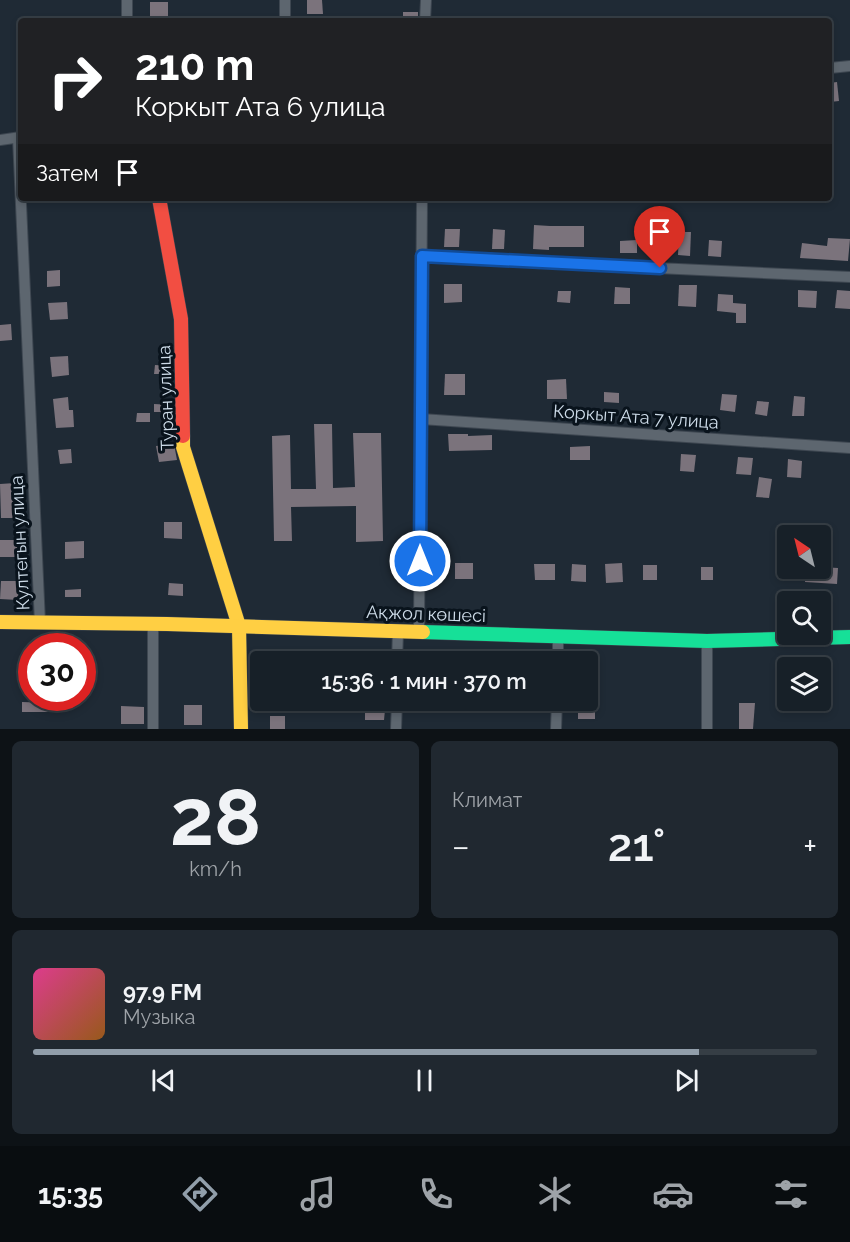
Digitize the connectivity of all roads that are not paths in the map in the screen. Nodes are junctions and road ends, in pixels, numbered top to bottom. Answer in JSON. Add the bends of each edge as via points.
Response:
{"nodes":[{"id":1,"x":127,"y":0,"type":"edge"},
{"id":2,"x":285,"y":0,"type":"edge"},
{"id":3,"x":426,"y":0,"type":"edge"},
{"id":4,"x":127,"y":18,"type":"edge"},
{"id":5,"x":285,"y":18,"type":"edge"},
{"id":6,"x":425,"y":18,"type":"edge"},
{"id":7,"x":850,"y":66,"type":"edge"},
{"id":8,"x":832,"y":68,"type":"edge"},
{"id":9,"x":18,"y":138,"type":"edge"},
{"id":10,"x":0,"y":140,"type":"edge"},
{"id":11,"x":22,"y":201,"type":"edge"},
{"id":12,"x":160,"y":201,"type":"edge"},
{"id":13,"x":422,"y":201,"type":"edge"},
{"id":14,"x":422,"y":256,"type":"junction"},
{"id":15,"x":850,"y":277,"type":"edge"},
{"id":16,"x":421,"y":419,"type":"junction"},
{"id":17,"x":850,"y":448,"type":"edge"},
{"id":18,"x":0,"y":622,"type":"edge"},
{"id":19,"x":40,"y":623,"type":"junction"},
{"id":20,"x":153,"y":624,"type":"junction"},
{"id":21,"x":239,"y":626,"type":"junction"},
{"id":22,"x":398,"y":631,"type":"junction"},
{"id":23,"x":419,"y":632,"type":"junction"},
{"id":24,"x":558,"y":637,"type":"junction"},
{"id":25,"x":850,"y":637,"type":"edge"},
{"id":26,"x":707,"y":642,"type":"junction"},
{"id":27,"x":397,"y":651,"type":"edge"},
{"id":28,"x":558,"y":651,"type":"edge"},
{"id":29,"x":397,"y":711,"type":"edge"},
{"id":30,"x":557,"y":711,"type":"edge"},
{"id":31,"x":153,"y":729,"type":"edge"},
{"id":32,"x":241,"y":729,"type":"edge"},
{"id":33,"x":396,"y":729,"type":"edge"},
{"id":34,"x":556,"y":729,"type":"edge"},
{"id":35,"x":707,"y":729,"type":"edge"}],
"edges":[{"from":1,"to":4,"type":"street"},
{"from":2,"to":5,"type":"street"},
{"from":3,"to":6,"type":"street"},
{"from":7,"to":8,"type":"street"},
{"from":9,"to":10,"type":"street"},
{"from":11,"to":19,"type":"street","name":"Култегын улица"},
{"from":12,"to":21,"type":"street","name":"Туран улица","via":[[181,319],[183,447]]},
{"from":13,"to":14,"type":"street"},
{"from":14,"to":15,"type":"street"},
{"from":14,"to":16,"type":"street"},
{"from":16,"to":17,"type":"street","name":"Коркыт Ата 7 улица"},
{"from":16,"to":23,"type":"street"},
{"from":18,"to":19,"type":"street","name":"Ақжол көшесі"},
{"from":19,"to":20,"type":"street","name":"Ақжол көшесі"},
{"from":20,"to":21,"type":"street","name":"Ақжол көшесі"},
{"from":20,"to":31,"type":"street"},
{"from":21,"to":22,"type":"street","name":"Ақжол көшесі"},
{"from":21,"to":32,"type":"street","name":"Туран улица"},
{"from":22,"to":23,"type":"street","name":"Ақжол көшесі"},
{"from":22,"to":27,"type":"street"},
{"from":23,"to":24,"type":"street","name":"Ақжол көшесі"},
{"from":24,"to":26,"type":"street","name":"Ақжол көшесі"},
{"from":24,"to":28,"type":"street"},
{"from":25,"to":26,"type":"street","name":"Ақжол көшесі"},
{"from":26,"to":35,"type":"street"},
{"from":29,"to":33,"type":"street"},
{"from":30,"to":34,"type":"street"}]}
